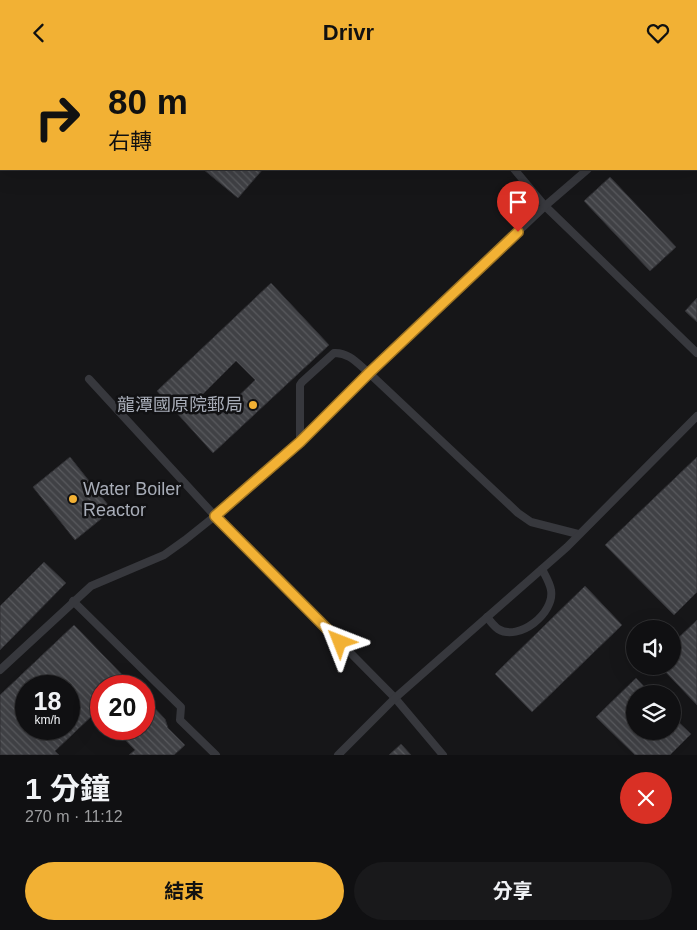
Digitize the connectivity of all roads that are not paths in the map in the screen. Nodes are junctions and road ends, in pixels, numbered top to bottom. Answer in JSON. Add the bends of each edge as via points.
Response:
{"nodes":[{"id":1,"x":515,"y":170,"type":"edge"},
{"id":2,"x":587,"y":170,"type":"edge"},
{"id":3,"x":546,"y":206,"type":"junction"},
{"id":4,"x":697,"y":353,"type":"edge"},
{"id":5,"x":369,"y":373,"type":"junction"},
{"id":6,"x":89,"y":379,"type":"dead end"},
{"id":7,"x":697,"y":416,"type":"edge"},
{"id":8,"x":300,"y":442,"type":"junction"},
{"id":9,"x":215,"y":516,"type":"junction"},
{"id":10,"x":578,"y":534,"type":"junction"},
{"id":11,"x":542,"y":569,"type":"junction"},
{"id":12,"x":73,"y":601,"type":"junction"},
{"id":13,"x":487,"y":617,"type":"junction"},
{"id":14,"x":0,"y":670,"type":"edge"},
{"id":15,"x":395,"y":698,"type":"junction"},
{"id":16,"x":216,"y":755,"type":"edge"},
{"id":17,"x":338,"y":755,"type":"edge"},
{"id":18,"x":442,"y":755,"type":"edge"}],
"edges":[{"from":1,"to":3,"type":"lane"},
{"from":2,"to":3,"type":"lane"},
{"from":3,"to":4,"type":"lane"},
{"from":3,"to":5,"type":"lane"},
{"from":5,"to":8,"type":"lane"},
{"from":5,"to":8,"type":"lane","via":[[348,356],[334,353],[302,382]]},
{"from":5,"to":10,"type":"lane","via":[[518,513],[531,522]]},
{"from":6,"to":9,"type":"lane"},
{"from":7,"to":10,"type":"lane"},
{"from":8,"to":9,"type":"lane"},
{"from":9,"to":12,"type":"lane","via":[[164,555],[91,586]]},
{"from":9,"to":15,"type":"lane"},
{"from":10,"to":11,"type":"lane"},
{"from":11,"to":13,"type":"lane"},
{"from":11,"to":13,"type":"lane","via":[[552,591],[549,608],[531,625],[515,633],[498,629]]},
{"from":12,"to":14,"type":"lane"},
{"from":12,"to":16,"type":"lane","via":[[181,707],[180,720]]},
{"from":13,"to":15,"type":"lane"},
{"from":15,"to":17,"type":"lane"},
{"from":15,"to":18,"type":"lane"}]}
